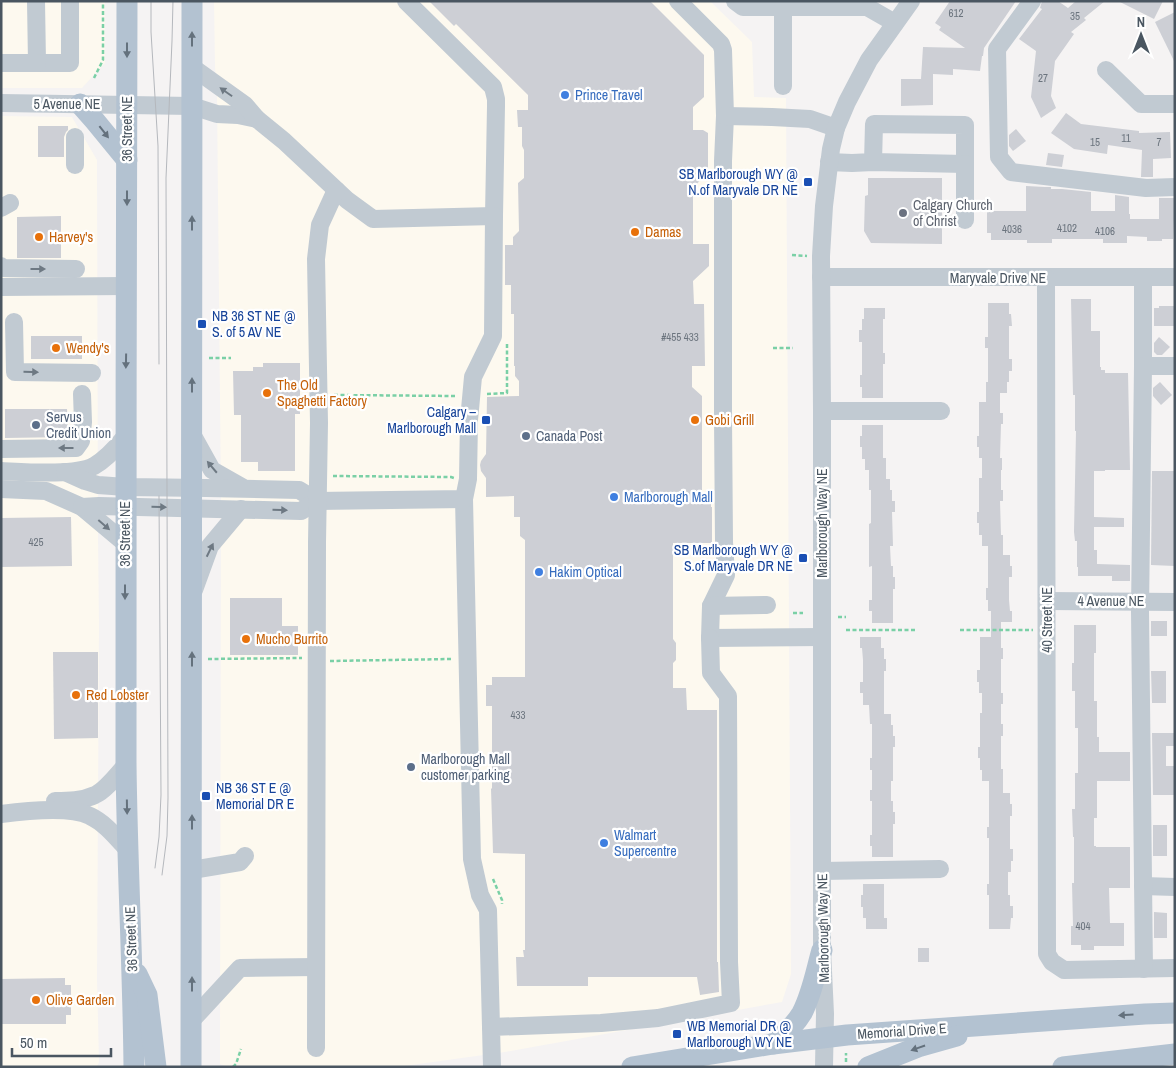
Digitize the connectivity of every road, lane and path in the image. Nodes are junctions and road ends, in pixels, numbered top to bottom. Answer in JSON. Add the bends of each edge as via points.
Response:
{"nodes":[{"id":1,"x":36,"y":1,"type":"edge"},
{"id":2,"x":70,"y":1,"type":"edge"},
{"id":3,"x":104,"y":1,"type":"edge"},
{"id":4,"x":127,"y":1,"type":"edge"},
{"id":5,"x":192,"y":1,"type":"edge"},
{"id":6,"x":406,"y":1,"type":"edge"},
{"id":7,"x":678,"y":1,"type":"edge"},
{"id":8,"x":735,"y":1,"type":"edge"},
{"id":9,"x":911,"y":1,"type":"edge"},
{"id":10,"x":1032,"y":1,"type":"edge"},
{"id":11,"x":855,"y":4,"type":"edge"},
{"id":12,"x":783,"y":7,"type":"junction"},
{"id":13,"x":896,"y":24,"type":"junction"},
{"id":14,"x":1,"y":63,"type":"edge"},
{"id":15,"x":37,"y":63,"type":"junction"},
{"id":16,"x":192,"y":67,"type":"junction"},
{"id":17,"x":1106,"y":70,"type":"dead end"},
{"id":18,"x":94,"y":78,"type":"dead end"},
{"id":19,"x":783,"y":86,"type":"dead end"},
{"id":20,"x":1,"y":103,"type":"edge"},
{"id":21,"x":80,"y":104,"type":"junction"},
{"id":22,"x":127,"y":104,"type":"junction"},
{"id":23,"x":1175,"y":104,"type":"edge"},
{"id":24,"x":192,"y":106,"type":"junction"},
{"id":25,"x":725,"y":116,"type":"junction"},
{"id":26,"x":257,"y":119,"type":"junction"},
{"id":27,"x":836,"y":128,"type":"junction"},
{"id":28,"x":75,"y":138,"type":"dead end"},
{"id":29,"x":127,"y":160,"type":"junction"},
{"id":30,"x":829,"y":162,"type":"junction"},
{"id":31,"x":873,"y":162,"type":"junction"},
{"id":32,"x":75,"y":164,"type":"dead end"},
{"id":33,"x":965,"y":164,"type":"junction"},
{"id":34,"x":1175,"y":187,"type":"edge"},
{"id":35,"x":336,"y":190,"type":"junction"},
{"id":36,"x":494,"y":216,"type":"junction"},
{"id":37,"x":965,"y":220,"type":"dead end"},
{"id":38,"x":792,"y":255,"type":"dead end"},
{"id":39,"x":808,"y":256,"type":"dead end"},
{"id":40,"x":1,"y":266,"type":"edge"},
{"id":41,"x":76,"y":269,"type":"dead end"},
{"id":42,"x":821,"y":277,"type":"junction"},
{"id":43,"x":1143,"y":277,"type":"junction"},
{"id":44,"x":1175,"y":277,"type":"edge"},
{"id":45,"x":1046,"y":278,"type":"junction"},
{"id":46,"x":126,"y":286,"type":"junction"},
{"id":47,"x":1,"y":287,"type":"edge"},
{"id":48,"x":14,"y":322,"type":"dead end"},
{"id":49,"x":507,"y":337,"type":"dead end"},
{"id":50,"x":773,"y":348,"type":"dead end"},
{"id":51,"x":793,"y":348,"type":"dead end"},
{"id":52,"x":207,"y":358,"type":"dead end"},
{"id":53,"x":231,"y":358,"type":"dead end"},
{"id":54,"x":1143,"y":366,"type":"junction"},
{"id":55,"x":1175,"y":366,"type":"edge"},
{"id":56,"x":92,"y":373,"type":"dead end"},
{"id":57,"x":82,"y":394,"type":"dead end"},
{"id":58,"x":482,"y":394,"type":"dead end"},
{"id":59,"x":334,"y":395,"type":"dead end"},
{"id":60,"x":462,"y":396,"type":"dead end"},
{"id":61,"x":822,"y":410,"type":"junction"},
{"id":62,"x":941,"y":411,"type":"dead end"},
{"id":63,"x":192,"y":434,"type":"junction"},
{"id":64,"x":125,"y":437,"type":"junction"},
{"id":65,"x":1,"y":449,"type":"edge"},
{"id":66,"x":1,"y":471,"type":"edge"},
{"id":67,"x":65,"y":472,"type":"junction"},
{"id":68,"x":326,"y":476,"type":"dead end"},
{"id":69,"x":455,"y":478,"type":"dead end"},
{"id":70,"x":1,"y":489,"type":"edge"},
{"id":71,"x":244,"y":489,"type":"junction"},
{"id":72,"x":126,"y":497,"type":"junction"},
{"id":73,"x":192,"y":498,"type":"junction"},
{"id":74,"x":464,"y":499,"type":"junction"},
{"id":75,"x":318,"y":500,"type":"junction"},
{"id":76,"x":82,"y":507,"type":"junction"},
{"id":77,"x":241,"y":509,"type":"junction"},
{"id":78,"x":125,"y":543,"type":"junction"},
{"id":79,"x":192,"y":595,"type":"junction"},
{"id":80,"x":1047,"y":601,"type":"junction"},
{"id":81,"x":1140,"y":602,"type":"junction"},
{"id":82,"x":1175,"y":602,"type":"edge"},
{"id":83,"x":768,"y":605,"type":"dead end"},
{"id":84,"x":711,"y":606,"type":"junction"},
{"id":85,"x":793,"y":613,"type":"dead end"},
{"id":86,"x":803,"y":613,"type":"dead end"},
{"id":87,"x":838,"y":617,"type":"dead end"},
{"id":88,"x":846,"y":617,"type":"dead end"},
{"id":89,"x":846,"y":630,"type":"dead end"},
{"id":90,"x":916,"y":630,"type":"dead end"},
{"id":91,"x":960,"y":630,"type":"dead end"},
{"id":92,"x":1047,"y":630,"type":"junction"},
{"id":93,"x":822,"y":637,"type":"junction"},
{"id":94,"x":710,"y":638,"type":"junction"},
{"id":95,"x":207,"y":659,"type":"dead end"},
{"id":96,"x":468,"y":659,"type":"junction"},
{"id":97,"x":317,"y":661,"type":"junction"},
{"id":98,"x":126,"y":764,"type":"junction"},
{"id":99,"x":1,"y":801,"type":"edge"},
{"id":100,"x":1,"y":814,"type":"edge"},
{"id":101,"x":127,"y":849,"type":"junction"},
{"id":102,"x":245,"y":856,"type":"dead end"},
{"id":103,"x":192,"y":870,"type":"junction"},
{"id":104,"x":940,"y":870,"type":"dead end"},
{"id":105,"x":822,"y":871,"type":"junction"},
{"id":106,"x":491,"y":874,"type":"dead end"},
{"id":107,"x":1143,"y":886,"type":"junction"},
{"id":108,"x":1175,"y":886,"type":"edge"},
{"id":109,"x":502,"y":910,"type":"dead end"},
{"id":110,"x":822,"y":950,"type":"junction"},
{"id":111,"x":132,"y":962,"type":"junction"},
{"id":112,"x":316,"y":967,"type":"junction"},
{"id":113,"x":1175,"y":968,"type":"edge"},
{"id":114,"x":1144,"y":969,"type":"junction"},
{"id":115,"x":133,"y":996,"type":"junction"},
{"id":116,"x":1175,"y":1012,"type":"edge"},
{"id":117,"x":998,"y":1024,"type":"junction"},
{"id":118,"x":192,"y":1026,"type":"junction"},
{"id":119,"x":491,"y":1027,"type":"junction"},
{"id":120,"x":824,"y":1038,"type":"junction"},
{"id":121,"x":773,"y":1044,"type":"junction"},
{"id":122,"x":316,"y":1048,"type":"dead end"},
{"id":123,"x":241,"y":1049,"type":"dead end"},
{"id":124,"x":1175,"y":1054,"type":"edge"},
{"id":125,"x":121,"y":1067,"type":"edge"},
{"id":126,"x":134,"y":1067,"type":"edge"},
{"id":127,"x":156,"y":1067,"type":"edge"},
{"id":128,"x":191,"y":1067,"type":"edge"},
{"id":129,"x":204,"y":1067,"type":"edge"},
{"id":130,"x":233,"y":1067,"type":"edge"},
{"id":131,"x":492,"y":1067,"type":"edge"},
{"id":132,"x":632,"y":1067,"type":"edge"},
{"id":133,"x":824,"y":1067,"type":"edge"},
{"id":134,"x":868,"y":1067,"type":"edge"},
{"id":135,"x":1063,"y":1067,"type":"edge"}],
"edges":[{"from":1,"to":15,"type":"street"},
{"from":2,"to":15,"type":"street","via":[[70,63]]},
{"from":3,"to":18,"type":"path","via":[[103,60]]},
{"from":4,"to":22,"type":"main road","name":"36 Street NE","one_way":true},
{"from":16,"to":5,"type":"main road","one_way":true},
{"from":6,"to":36,"type":"street","via":[[493,87],[496,99]]},
{"from":7,"to":25,"type":"street","via":[[721,44]]},
{"from":8,"to":12,"type":"street","via":[[743,7]]},
{"from":9,"to":13,"type":"street","name":"Marlborough Way NE"},
{"from":10,"to":34,"type":"street","via":[[996,49],[999,157],[1010,172],[1146,188]]},
{"from":11,"to":12,"type":"street"},
{"from":11,"to":13,"type":"street","via":[[867,7]]},
{"from":12,"to":19,"type":"street"},
{"from":13,"to":27,"type":"street","name":"Marlborough Way NE","via":[[869,60]]},
{"from":14,"to":15,"type":"street"},
{"from":16,"to":24,"type":"main road"},
{"from":26,"to":16,"type":"street","one_way":true,"via":[[244,105]]},
{"from":17,"to":23,"type":"street","via":[[1141,104]]},
{"from":20,"to":21,"type":"street","name":"5 Avenue NE"},
{"from":21,"to":22,"type":"street","name":"5 Avenue NE"},
{"from":21,"to":29,"type":"main road","one_way":true},
{"from":22,"to":24,"type":"street","name":"5 Avenue NE"},
{"from":22,"to":29,"type":"main road","name":"36 Street NE"},
{"from":24,"to":26,"type":"street","name":"5 Avenue NE","via":[[217,114]]},
{"from":63,"to":24,"type":"main road","one_way":true},
{"from":25,"to":27,"type":"street","via":[[810,119]]},
{"from":25,"to":84,"type":"street","via":[[723,426],[726,575]]},
{"from":26,"to":35,"type":"street"},
{"from":27,"to":30,"type":"street","name":"Marlborough Way NE"},
{"from":28,"to":32,"type":"street"},
{"from":29,"to":46,"type":"main road","name":"36 Street NE","one_way":true},
{"from":30,"to":31,"type":"street"},
{"from":30,"to":42,"type":"street","name":"Marlborough Way NE"},
{"from":31,"to":33,"type":"street"},
{"from":31,"to":33,"type":"street","via":[[874,124],[965,125]]},
{"from":33,"to":37,"type":"street"},
{"from":35,"to":36,"type":"street","via":[[372,219]]},
{"from":35,"to":75,"type":"street","via":[[320,225],[316,259]]},
{"from":36,"to":74,"type":"street","via":[[493,336],[473,377]]},
{"from":38,"to":39,"type":"path"},
{"from":40,"to":41,"type":"street","one_way":true},
{"from":42,"to":45,"type":"street","name":"Maryvale Drive NE"},
{"from":42,"to":61,"type":"street","name":"Marlborough Way NE"},
{"from":43,"to":44,"type":"street","name":"Maryvale Drive NE"},
{"from":43,"to":45,"type":"street","name":"Maryvale Drive NE"},
{"from":43,"to":54,"type":"street"},
{"from":45,"to":80,"type":"street","name":"40 Street NE"},
{"from":46,"to":47,"type":"street"},
{"from":46,"to":64,"type":"main road","name":"36 Street NE","one_way":true},
{"from":48,"to":56,"type":"street","one_way":true,"via":[[15,372]]},
{"from":49,"to":58,"type":"path","via":[[507,393]]},
{"from":50,"to":51,"type":"path"},
{"from":52,"to":53,"type":"path"},
{"from":54,"to":55,"type":"street"},
{"from":54,"to":81,"type":"street"},
{"from":57,"to":65,"type":"street","one_way":true,"via":[[81,441],[76,448]]},
{"from":59,"to":60,"type":"path"},
{"from":61,"to":62,"type":"street"},
{"from":61,"to":93,"type":"street","name":"Marlborough Way NE"},
{"from":71,"to":63,"type":"street","one_way":true,"via":[[212,470]]},
{"from":63,"to":73,"type":"main road"},
{"from":64,"to":67,"type":"street","via":[[93,466]]},
{"from":64,"to":72,"type":"main road","name":"36 Street NE"},
{"from":66,"to":67,"type":"street"},
{"from":67,"to":72,"type":"street"},
{"from":68,"to":69,"type":"path"},
{"from":70,"to":76,"type":"street","via":[[46,491]]},
{"from":71,"to":73,"type":"street"},
{"from":71,"to":75,"type":"street","via":[[299,490]]},
{"from":72,"to":73,"type":"street"},
{"from":72,"to":76,"type":"street","via":[[99,506]]},
{"from":72,"to":78,"type":"main road","name":"36 Street NE"},
{"from":73,"to":77,"type":"street"},
{"from":73,"to":79,"type":"main road"},
{"from":74,"to":75,"type":"street"},
{"from":74,"to":96,"type":"street"},
{"from":77,"to":75,"type":"street","one_way":true,"via":[[300,511]]},
{"from":75,"to":97,"type":"street"},
{"from":76,"to":78,"type":"street","one_way":true},
{"from":79,"to":77,"type":"street","one_way":true,"via":[[210,546]]},
{"from":78,"to":98,"type":"main road","name":"36 Street NE","one_way":true},
{"from":103,"to":79,"type":"main road","one_way":true},
{"from":80,"to":81,"type":"street","name":"4 Avenue NE"},
{"from":80,"to":92,"type":"street","name":"40 Street NE"},
{"from":81,"to":82,"type":"street","name":"4 Avenue NE"},
{"from":81,"to":107,"type":"street"},
{"from":83,"to":84,"type":"street"},
{"from":84,"to":94,"type":"street"},
{"from":85,"to":86,"type":"path"},
{"from":87,"to":88,"type":"path"},
{"from":89,"to":90,"type":"path"},
{"from":91,"to":92,"type":"path"},
{"from":92,"to":114,"type":"street","name":"40 Street NE","via":[[1047,954],[1064,970]]},
{"from":93,"to":94,"type":"street"},
{"from":93,"to":105,"type":"street","name":"Marlborough Way NE"},
{"from":94,"to":119,"type":"street","via":[[711,673],[728,696],[731,1004],[658,1018]]},
{"from":95,"to":97,"type":"path","via":[[304,658]]},
{"from":96,"to":97,"type":"path"},
{"from":96,"to":119,"type":"street","via":[[472,859],[480,896],[488,910]]},
{"from":97,"to":112,"type":"street"},
{"from":98,"to":99,"type":"street","via":[[96,795],[72,801]]},
{"from":98,"to":101,"type":"main road","name":"36 Street NE","one_way":true},
{"from":100,"to":101,"type":"street","via":[[79,812],[103,824]]},
{"from":101,"to":111,"type":"main road","name":"36 Street NE"},
{"from":102,"to":103,"type":"street","via":[[240,862]]},
{"from":118,"to":103,"type":"main road","one_way":true},
{"from":104,"to":105,"type":"street"},
{"from":105,"to":110,"type":"street","name":"Marlborough Way NE"},
{"from":106,"to":109,"type":"path","via":[[502,900]]},
{"from":107,"to":108,"type":"street"},
{"from":107,"to":114,"type":"street"},
{"from":110,"to":120,"type":"street","name":"Marlborough Way NE"},
{"from":110,"to":121,"type":"main road","via":[[801,1014]]},
{"from":111,"to":115,"type":"main road","name":"36 Street NE"},
{"from":111,"to":127,"type":"main road","via":[[147,995]]},
{"from":112,"to":118,"type":"street","via":[[240,968]]},
{"from":112,"to":122,"type":"street"},
{"from":113,"to":114,"type":"street"},
{"from":115,"to":125,"type":"main road","via":[[125,1028]]},
{"from":115,"to":126,"type":"main road","name":"36 Street NE"},
{"from":116,"to":117,"type":"main road","name":"Memorial Drive E","one_way":true},
{"from":117,"to":120,"type":"main road","name":"Memorial Drive E"},
{"from":117,"to":134,"type":"main road","one_way":true,"via":[[918,1047]]},
{"from":118,"to":128,"type":"main road"},
{"from":118,"to":129,"type":"main road"},
{"from":119,"to":131,"type":"street"},
{"from":120,"to":121,"type":"main road","name":"Memorial Drive E"},
{"from":120,"to":133,"type":"street","name":"Marlborough Way NE"},
{"from":121,"to":132,"type":"main road","name":"Memorial Drive E"},
{"from":123,"to":130,"type":"path"},
{"from":124,"to":135,"type":"main road"}]}
